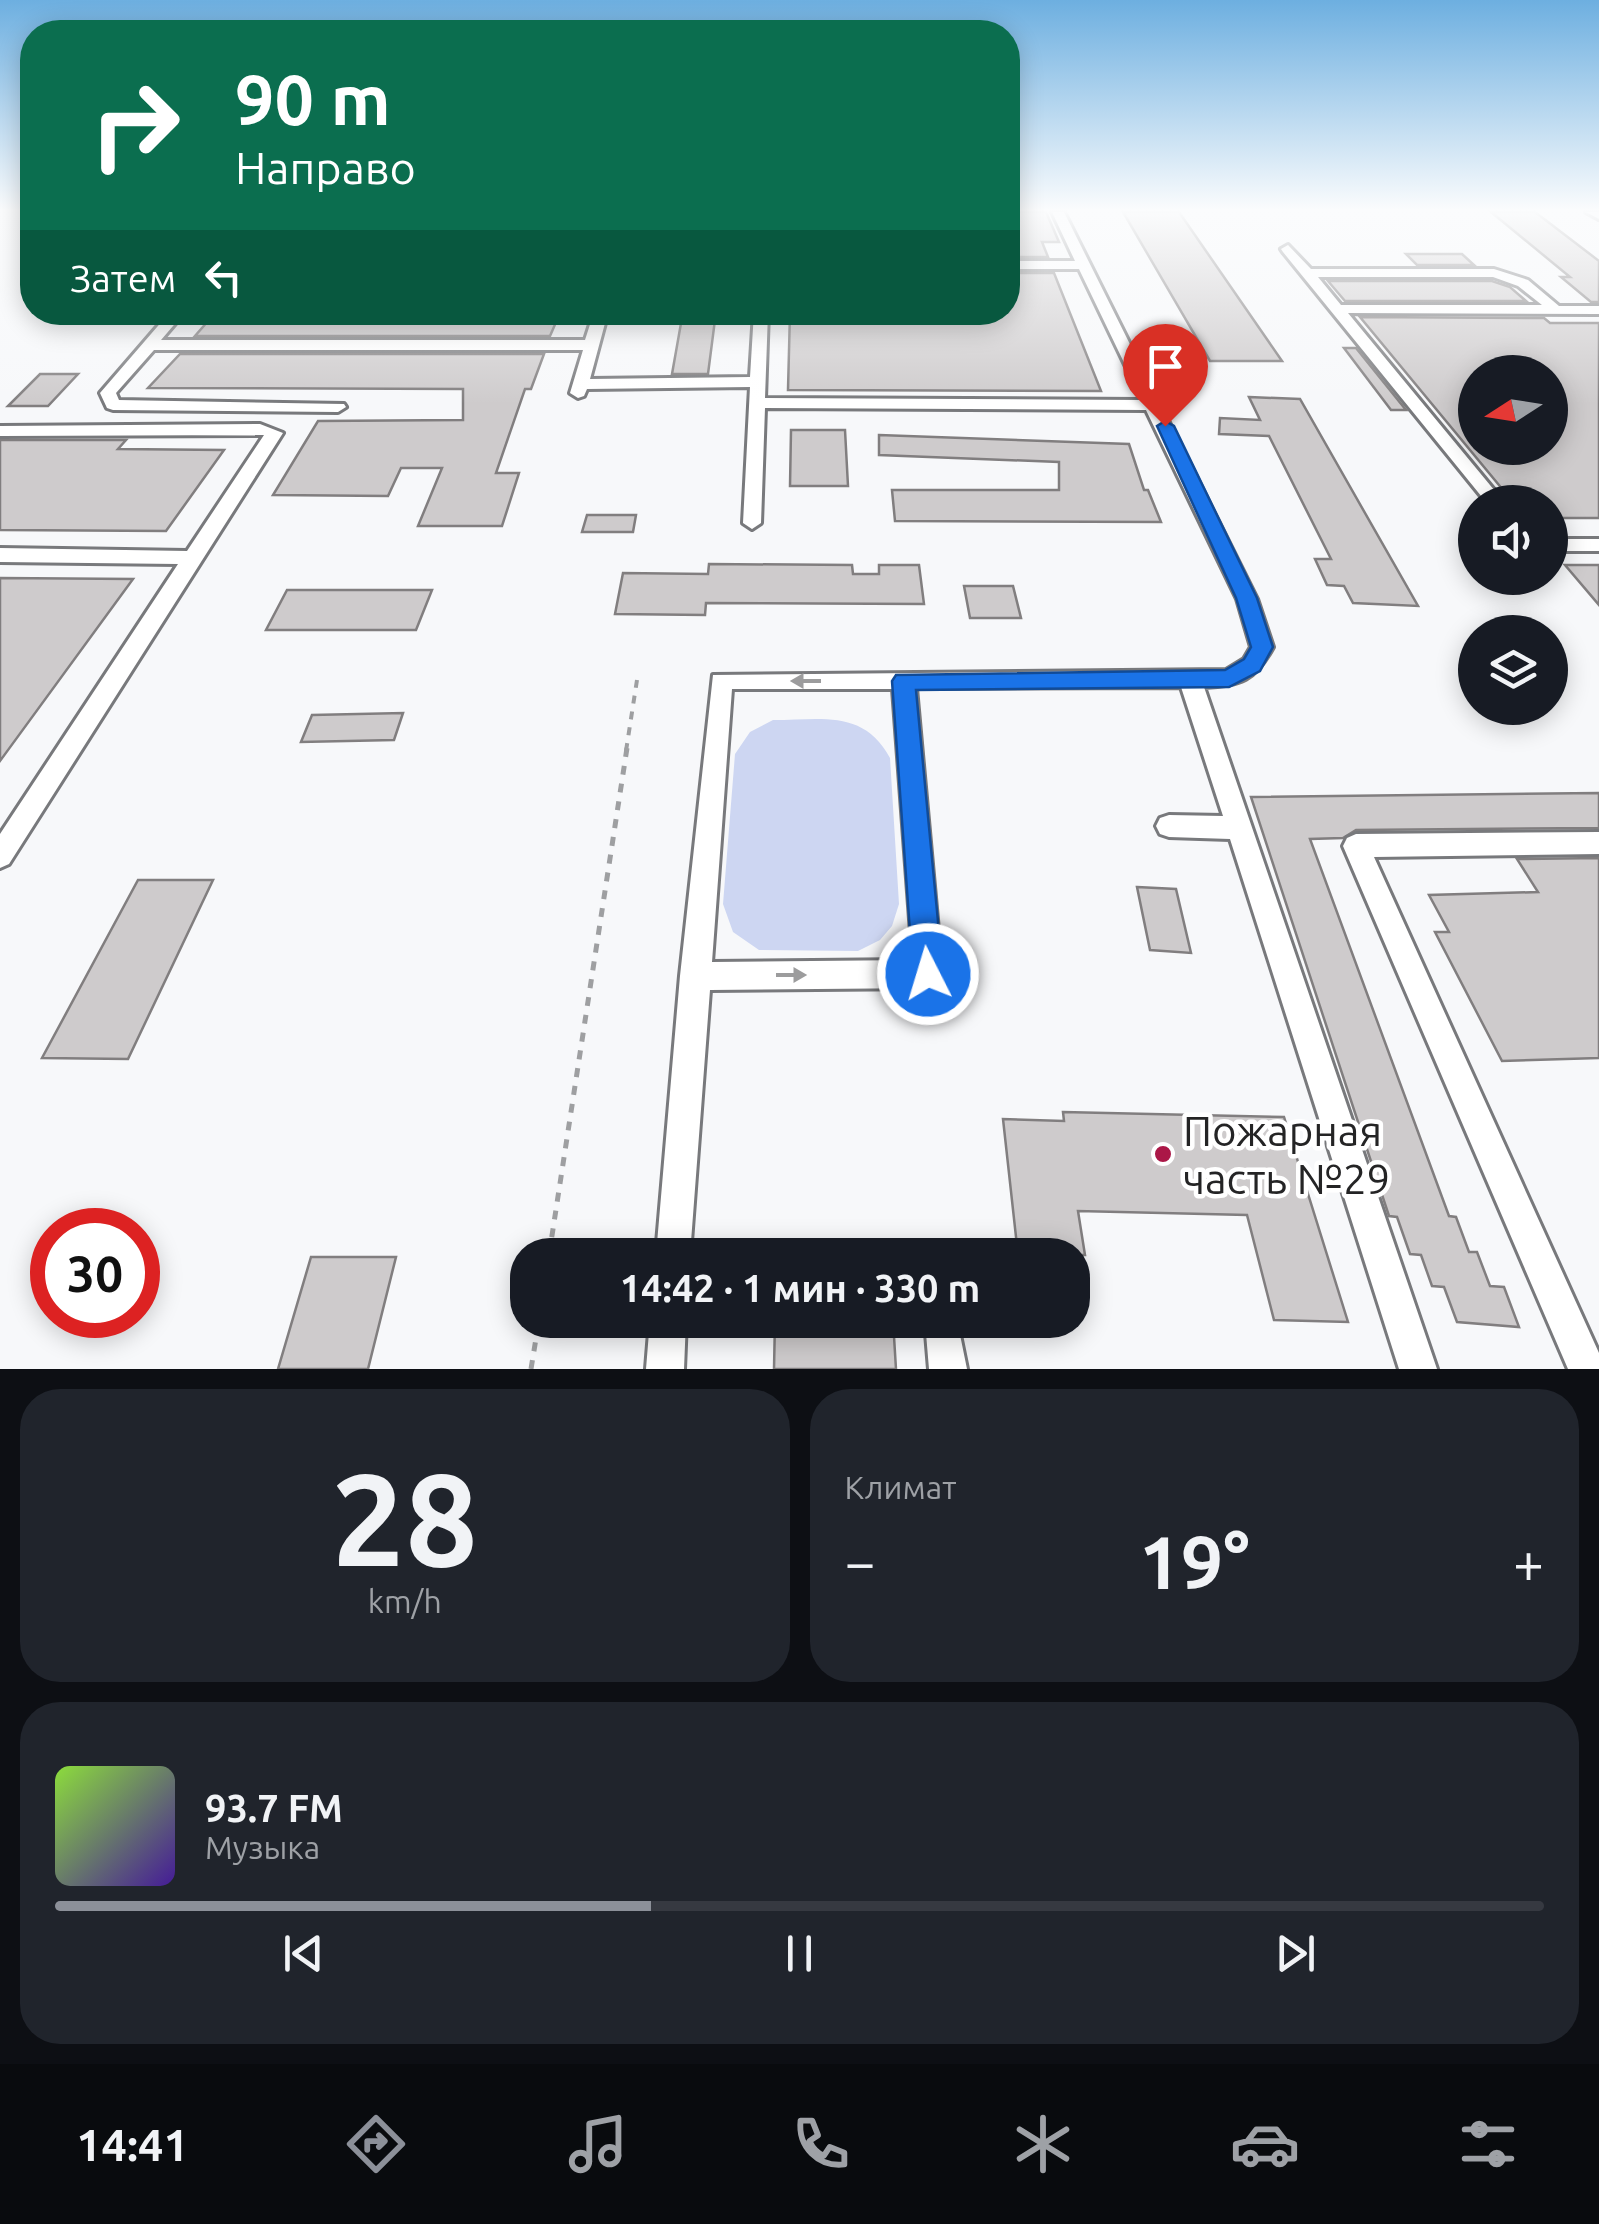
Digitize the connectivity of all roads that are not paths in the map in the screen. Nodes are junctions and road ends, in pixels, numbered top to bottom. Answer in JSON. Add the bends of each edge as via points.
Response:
{"nodes":[{"id":1,"x":1088,"y":276,"type":"edge"},
{"id":2,"x":1312,"y":276,"type":"edge"},
{"id":3,"x":1502,"y":276,"type":"edge"},
{"id":4,"x":1338,"y":308,"type":"junction"},
{"id":5,"x":1556,"y":310,"type":"junction"},
{"id":6,"x":1599,"y":310,"type":"edge"},
{"id":7,"x":167,"y":325,"type":"edge"},
{"id":8,"x":597,"y":325,"type":"edge"},
{"id":9,"x":760,"y":325,"type":"edge"},
{"id":10,"x":150,"y":345,"type":"junction"},
{"id":11,"x":592,"y":345,"type":"junction"},
{"id":12,"x":758,"y":382,"type":"junction"},
{"id":13,"x":757,"y":403,"type":"junction"},
{"id":14,"x":1151,"y":405,"type":"junction"},
{"id":15,"x":338,"y":407,"type":"dead end"},
{"id":16,"x":0,"y":431,"type":"edge"},
{"id":17,"x":1480,"y":485,"type":"edge"},
{"id":18,"x":752,"y":523,"type":"dead end"},
{"id":19,"x":1568,"y":545,"type":"edge"},
{"id":20,"x":1599,"y":545,"type":"edge"},
{"id":21,"x":0,"y":555,"type":"edge"},
{"id":22,"x":192,"y":558,"type":"junction"},
{"id":23,"x":1190,"y":678,"type":"junction"},
{"id":24,"x":904,"y":681,"type":"junction"},
{"id":25,"x":1169,"y":826,"type":"dead end"},
{"id":26,"x":1239,"y":828,"type":"junction"},
{"id":27,"x":1599,"y":842,"type":"edge"},
{"id":28,"x":0,"y":856,"type":"edge"},
{"id":29,"x":694,"y":976,"type":"junction"},
{"id":30,"x":674,"y":1238,"type":"edge"},
{"id":31,"x":667,"y":1338,"type":"edge"},
{"id":32,"x":664,"y":1369,"type":"edge"},
{"id":33,"x":1418,"y":1369,"type":"edge"},
{"id":34,"x":1587,"y":1369,"type":"edge"}],
"edges":[{"from":1,"to":14,"type":"street"},
{"from":2,"to":4,"type":"street"},
{"from":3,"to":5,"type":"street"},
{"from":4,"to":5,"type":"street"},
{"from":4,"to":17,"type":"street"},
{"from":5,"to":6,"type":"street"},
{"from":7,"to":10,"type":"street"},
{"from":8,"to":11,"type":"street"},
{"from":9,"to":12,"type":"street"},
{"from":10,"to":11,"type":"street"},
{"from":10,"to":15,"type":"street","via":[[108,393],[113,406]]},
{"from":11,"to":12,"type":"street","via":[[579,389]]},
{"from":12,"to":13,"type":"street"},
{"from":13,"to":14,"type":"street"},
{"from":13,"to":18,"type":"street"},
{"from":14,"to":23,"type":"street","via":[[1246,598],[1262,647],[1252,665],[1229,678]]},
{"from":16,"to":22,"type":"street","via":[[274,433]]},
{"from":19,"to":20,"type":"street"},
{"from":21,"to":22,"type":"street"},
{"from":22,"to":28,"type":"street"},
{"from":23,"to":24,"type":"street"},
{"from":23,"to":26,"type":"street"},
{"from":24,"to":29,"type":"street","one_way":true,"via":[[722,681]]},
{"from":29,"to":24,"type":"street","one_way":true,"via":[[928,974]]},
{"from":25,"to":26,"type":"street"},
{"from":26,"to":33,"type":"street"},
{"from":27,"to":34,"type":"street","via":[[1356,846]]},
{"from":29,"to":30,"type":"street"},
{"from":31,"to":32,"type":"street"}]}
